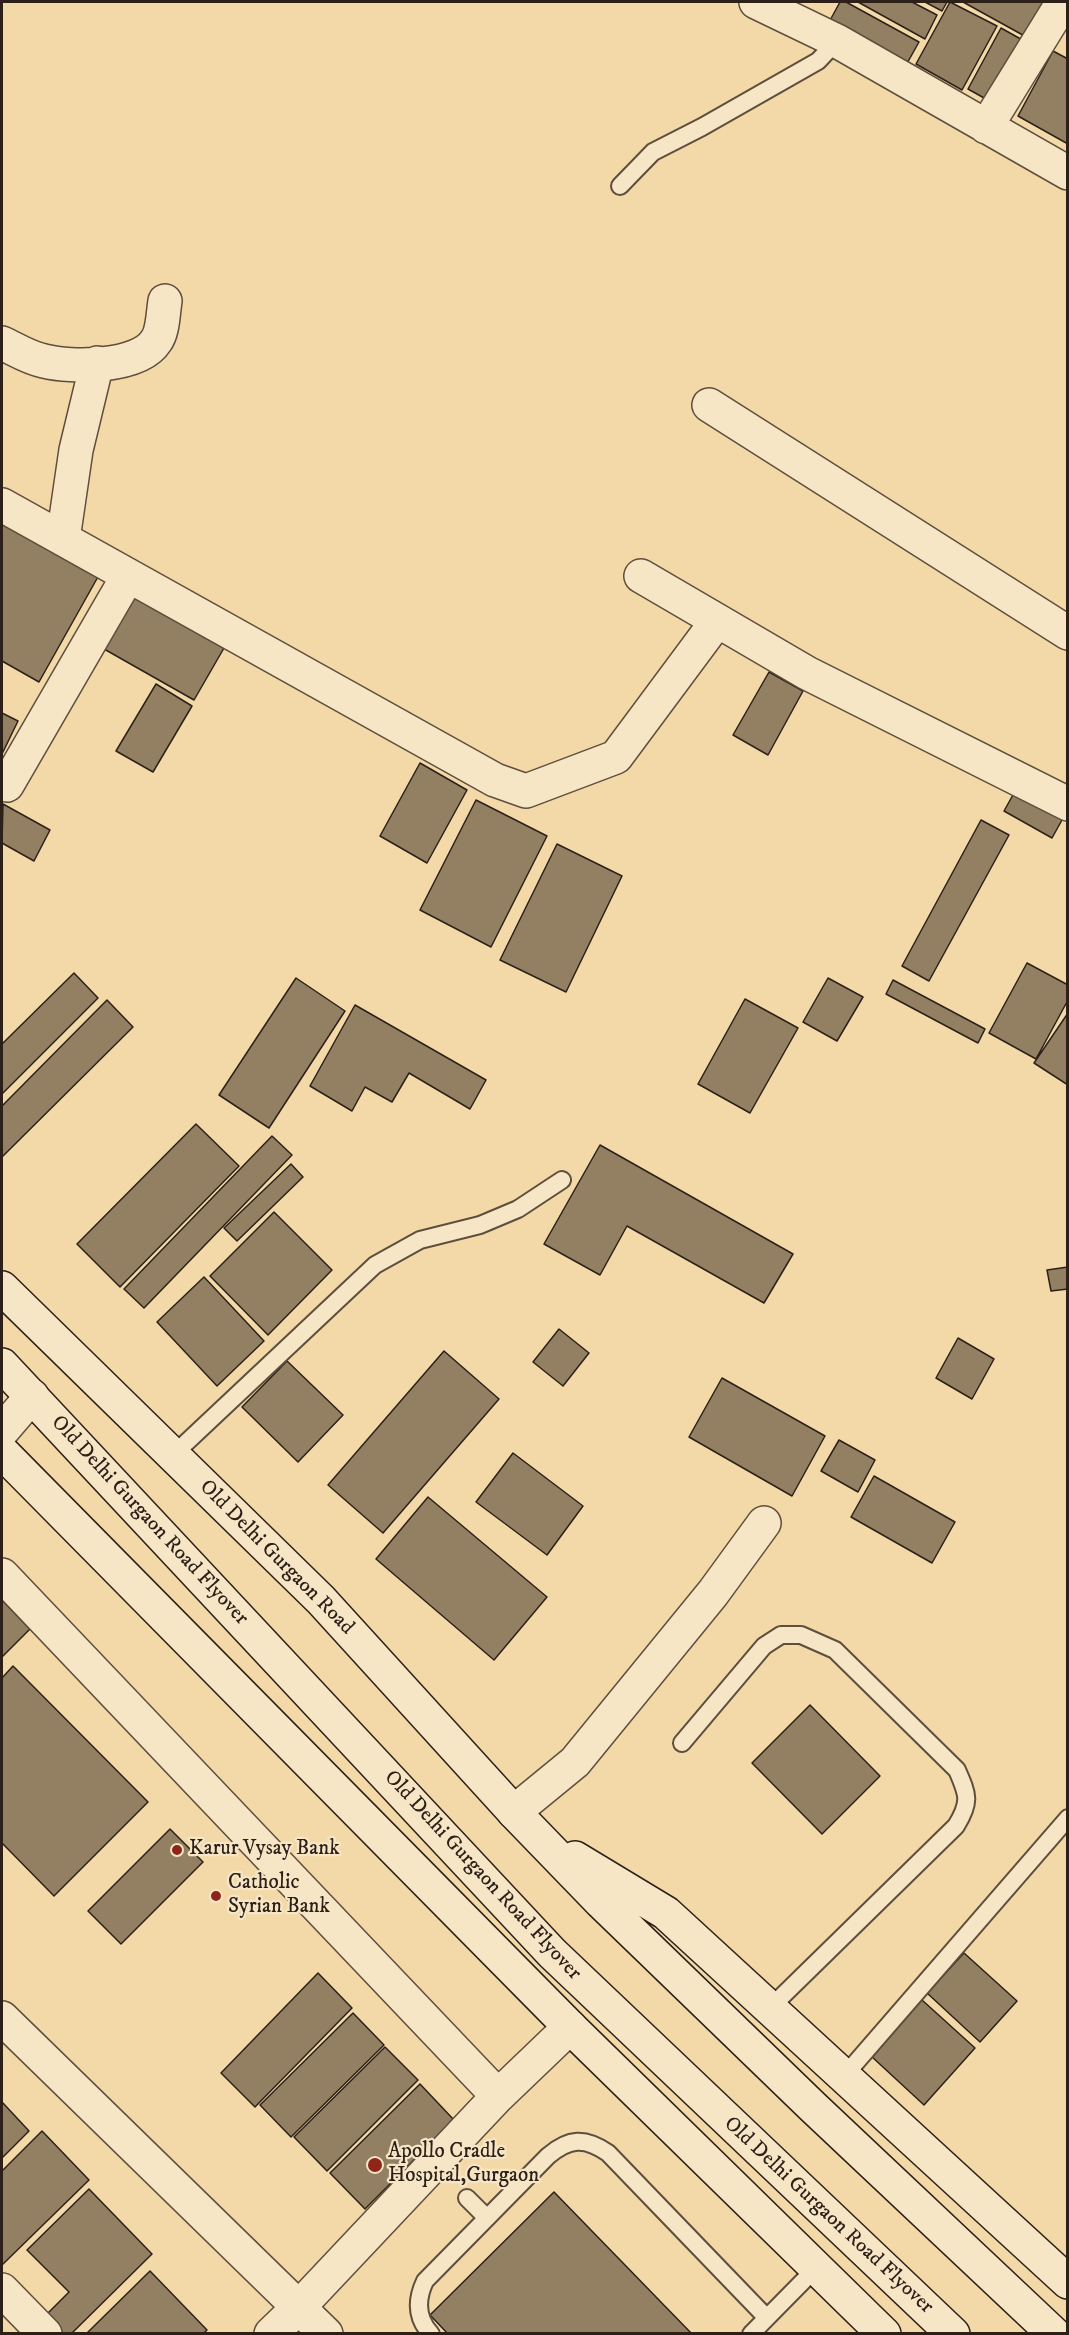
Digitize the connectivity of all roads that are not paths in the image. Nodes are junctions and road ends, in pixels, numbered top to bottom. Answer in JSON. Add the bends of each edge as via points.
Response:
{"nodes":[{"id":1,"x":756,"y":2,"type":"edge"},
{"id":2,"x":1063,"y":2,"type":"edge"},
{"id":3,"x":805,"y":12,"type":"edge"},
{"id":4,"x":837,"y":41,"type":"junction"},
{"id":5,"x":986,"y":127,"type":"junction"},
{"id":6,"x":1068,"y":173,"type":"edge"},
{"id":7,"x":620,"y":186,"type":"dead end"},
{"id":8,"x":165,"y":301,"type":"dead end"},
{"id":9,"x":2,"y":343,"type":"edge"},
{"id":10,"x":97,"y":363,"type":"junction"},
{"id":11,"x":710,"y":405,"type":"dead end"},
{"id":12,"x":2,"y":505,"type":"edge"},
{"id":13,"x":63,"y":539,"type":"junction"},
{"id":14,"x":128,"y":576,"type":"junction"},
{"id":15,"x":641,"y":576,"type":"dead end"},
{"id":16,"x":717,"y":621,"type":"junction"},
{"id":17,"x":1068,"y":633,"type":"edge"},
{"id":18,"x":7,"y":785,"type":"dead end"},
{"id":19,"x":1068,"y":804,"type":"edge"},
{"id":20,"x":562,"y":1180,"type":"dead end"},
{"id":21,"x":2,"y":1288,"type":"edge"},
{"id":22,"x":2,"y":1365,"type":"edge"},
{"id":23,"x":32,"y":1395,"type":"junction"},
{"id":24,"x":2,"y":1431,"type":"edge"},
{"id":25,"x":2,"y":1452,"type":"edge"},
{"id":26,"x":173,"y":1455,"type":"junction"},
{"id":27,"x":764,"y":1523,"type":"dead end"},
{"id":28,"x":2,"y":1575,"type":"edge"},
{"id":29,"x":682,"y":1743,"type":"dead end"},
{"id":30,"x":514,"y":1812,"type":"junction"},
{"id":31,"x":1068,"y":1818,"type":"edge"},
{"id":32,"x":540,"y":1837,"type":"junction"},
{"id":33,"x":771,"y":2007,"type":"junction"},
{"id":34,"x":2,"y":2018,"type":"edge"},
{"id":35,"x":570,"y":2027,"type":"junction"},
{"id":36,"x":845,"y":2075,"type":"junction"},
{"id":37,"x":498,"y":2096,"type":"junction"},
{"id":38,"x":466,"y":2198,"type":"dead end"},
{"id":39,"x":487,"y":2218,"type":"junction"},
{"id":40,"x":817,"y":2267,"type":"junction"},
{"id":41,"x":1068,"y":2282,"type":"edge"},
{"id":42,"x":2,"y":2290,"type":"edge"},
{"id":43,"x":298,"y":2307,"type":"junction"},
{"id":44,"x":766,"y":2317,"type":"junction"},
{"id":45,"x":45,"y":2334,"type":"edge"},
{"id":46,"x":271,"y":2334,"type":"edge"},
{"id":47,"x":327,"y":2334,"type":"edge"},
{"id":48,"x":431,"y":2334,"type":"edge"},
{"id":49,"x":751,"y":2334,"type":"edge"},
{"id":50,"x":884,"y":2334,"type":"edge"},
{"id":51,"x":953,"y":2334,"type":"edge"},
{"id":52,"x":1054,"y":2334,"type":"edge"}],
"edges":[{"from":1,"to":3,"type":"street"},
{"from":2,"to":5,"type":"street"},
{"from":3,"to":4,"type":"street"},
{"from":4,"to":5,"type":"street"},
{"from":4,"to":7,"type":"lane","via":[[818,61],[653,152]]},
{"from":5,"to":6,"type":"street"},
{"from":8,"to":10,"type":"street","via":[[157,340],[145,353]]},
{"from":9,"to":10,"type":"street","via":[[42,361],[75,366]]},
{"from":10,"to":13,"type":"street","via":[[76,450]]},
{"from":11,"to":17,"type":"street"},
{"from":12,"to":13,"type":"street"},
{"from":13,"to":14,"type":"street"},
{"from":14,"to":16,"type":"street","via":[[495,780],[526,791],[616,757]]},
{"from":14,"to":18,"type":"street"},
{"from":15,"to":16,"type":"street"},
{"from":16,"to":19,"type":"street","via":[[807,673]]},
{"from":20,"to":26,"type":"lane","via":[[518,1209],[480,1225],[420,1240],[375,1265]]},
{"from":21,"to":26,"type":"street","name":"Old Delhi Gurgaon Road"},
{"from":22,"to":23,"type":"street"},
{"from":23,"to":24,"type":"street"},
{"from":23,"to":51,"type":"street","name":"Old Delhi Gurgaon Road Flyover","via":[[552,1953]]},
{"from":25,"to":35,"type":"street"},
{"from":26,"to":30,"type":"street","name":"Old Delhi Gurgaon Road","via":[[321,1600]]},
{"from":27,"to":30,"type":"street","via":[[713,1593],[575,1762]]},
{"from":28,"to":37,"type":"street"},
{"from":29,"to":33,"type":"lane","via":[[764,1646],[781,1635],[801,1635],[835,1650],[957,1770],[968,1795],[956,1826]]},
{"from":30,"to":32,"type":"street","name":"Old Delhi Gurgaon Road"},
{"from":31,"to":36,"type":"lane"},
{"from":32,"to":33,"type":"street","via":[[666,1913]]},
{"from":32,"to":52,"type":"street","via":[[601,1902],[813,2107]]},
{"from":33,"to":36,"type":"street"},
{"from":34,"to":43,"type":"street"},
{"from":35,"to":37,"type":"street"},
{"from":35,"to":40,"type":"street"},
{"from":36,"to":41,"type":"street"},
{"from":37,"to":43,"type":"street"},
{"from":38,"to":39,"type":"lane"},
{"from":39,"to":44,"type":"lane","via":[[560,2146],[572,2142],[597,2146]]},
{"from":39,"to":48,"type":"lane","via":[[425,2281],[418,2310]]},
{"from":40,"to":44,"type":"lane"},
{"from":40,"to":50,"type":"street"},
{"from":42,"to":45,"type":"street"},
{"from":43,"to":46,"type":"street"},
{"from":43,"to":47,"type":"street"},
{"from":44,"to":49,"type":"lane"}]}
